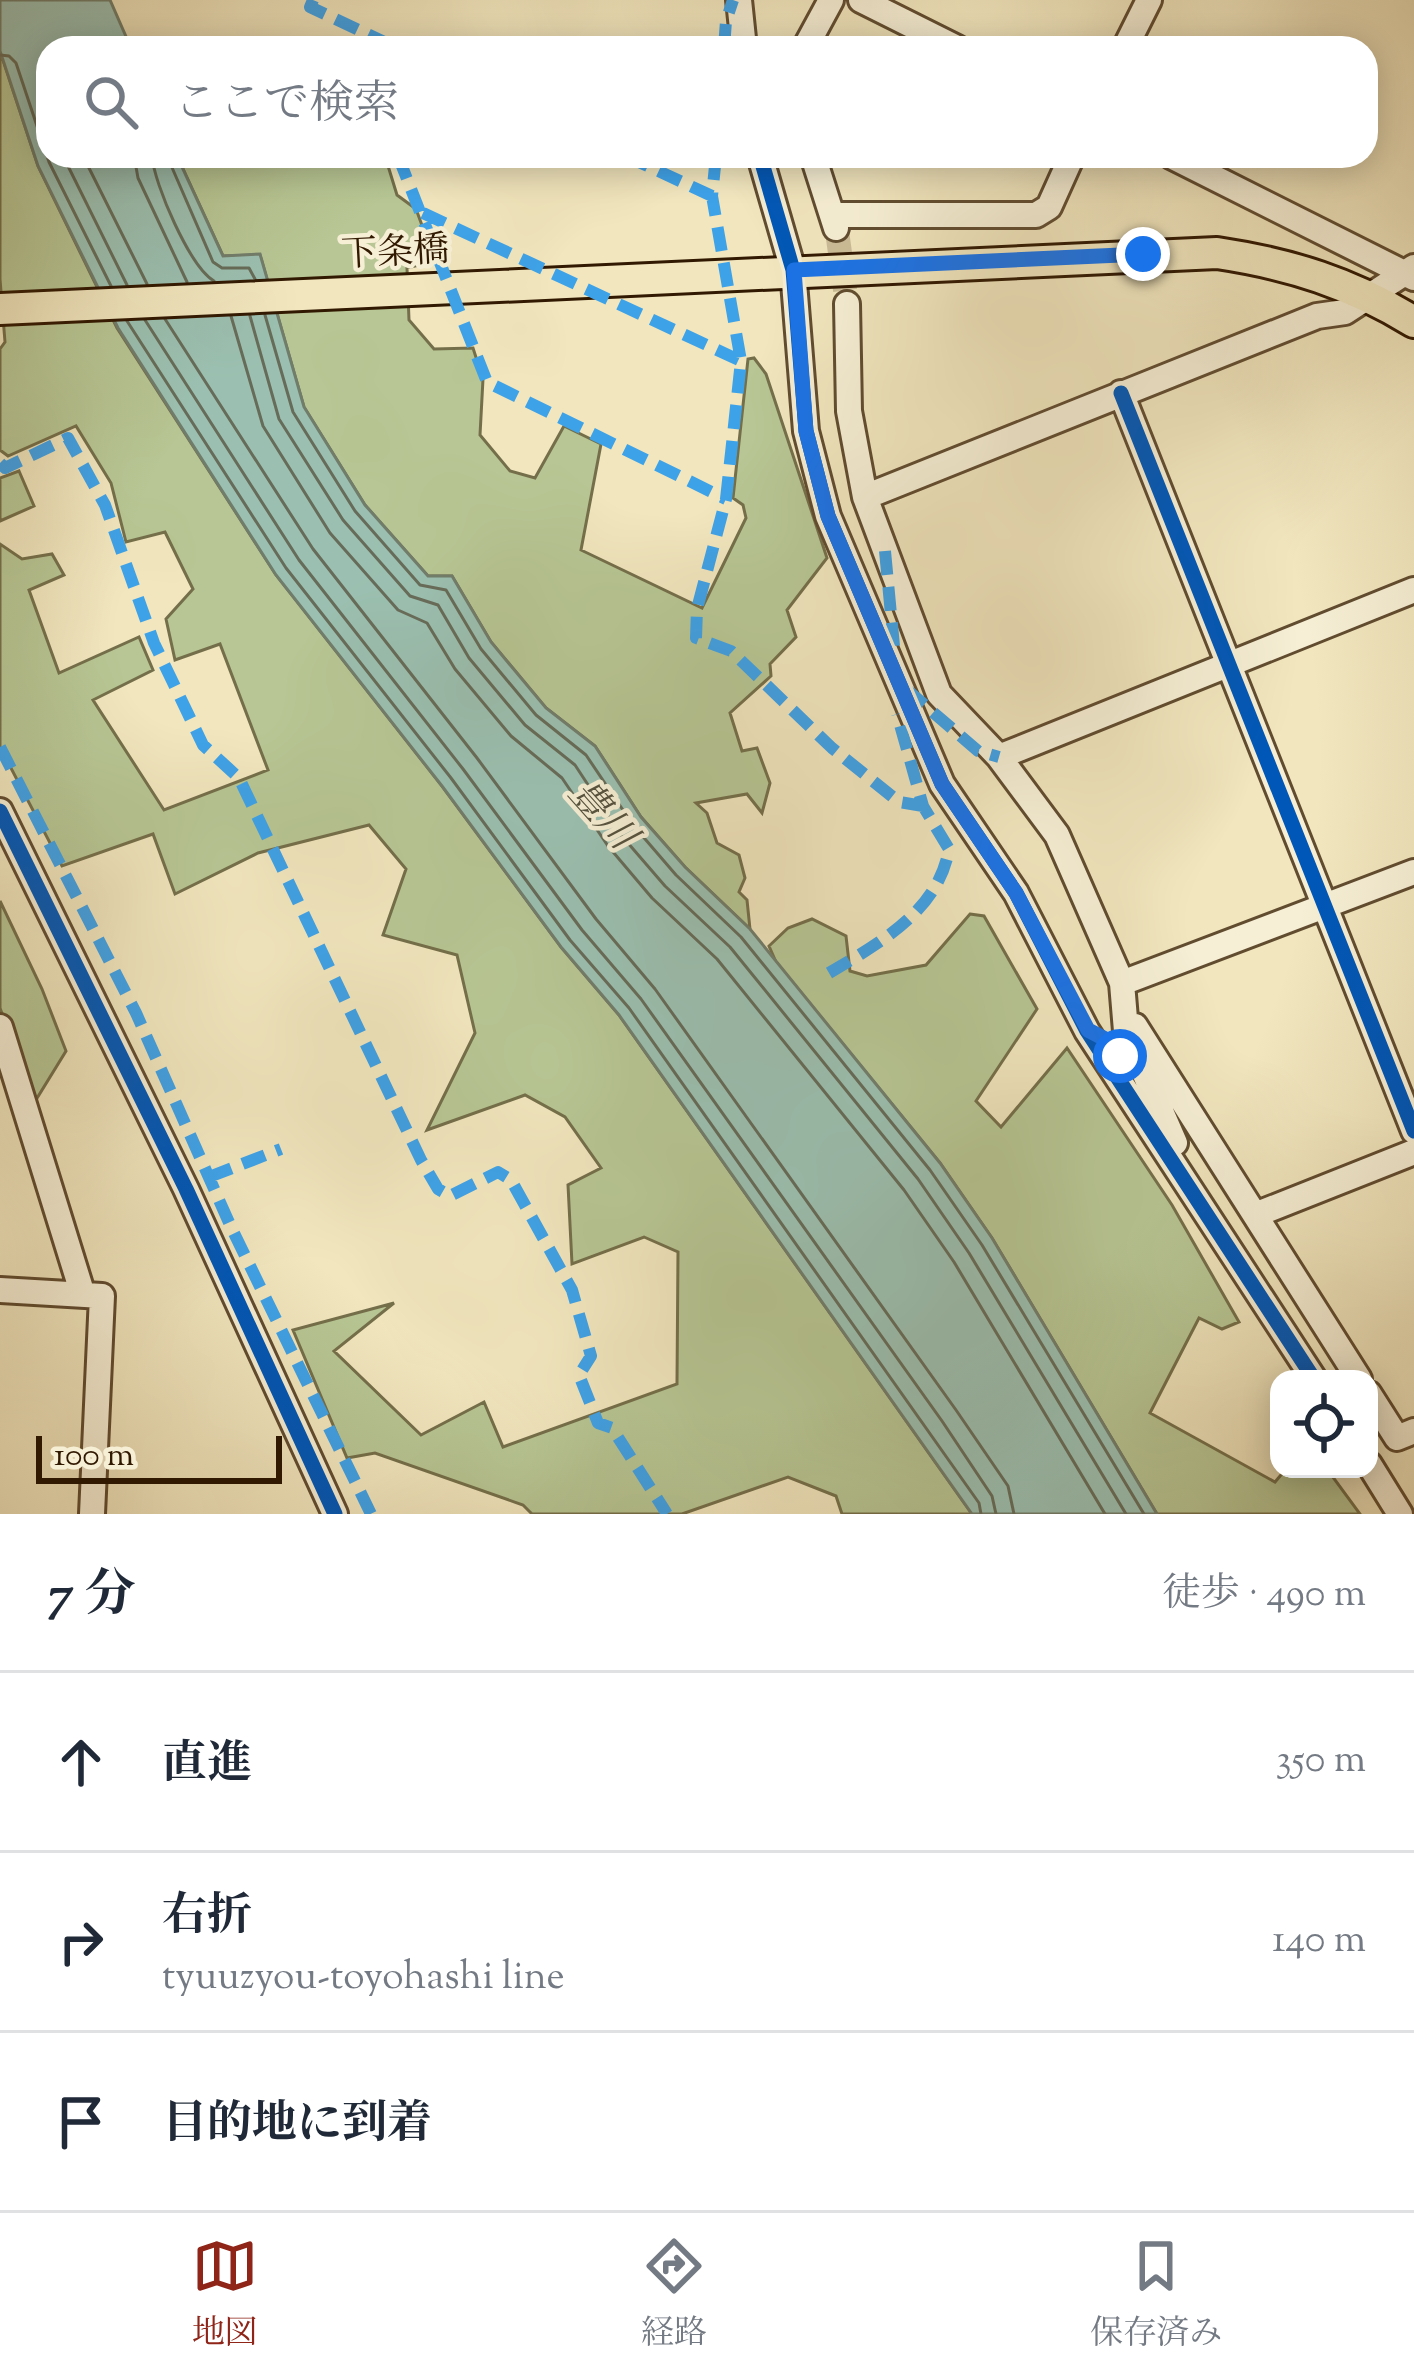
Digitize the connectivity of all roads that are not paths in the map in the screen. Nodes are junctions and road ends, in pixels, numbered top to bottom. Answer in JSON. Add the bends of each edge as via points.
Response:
{"nodes":[{"id":1,"x":739,"y":0,"type":"edge"},
{"id":2,"x":830,"y":0,"type":"edge"},
{"id":3,"x":861,"y":0,"type":"edge"},
{"id":4,"x":1149,"y":0,"type":"edge"},
{"id":5,"x":743,"y":36,"type":"edge"},
{"id":6,"x":811,"y":36,"type":"edge"},
{"id":7,"x":933,"y":36,"type":"edge"},
{"id":8,"x":1131,"y":36,"type":"edge"},
{"id":9,"x":764,"y":168,"type":"edge"},
{"id":10,"x":817,"y":168,"type":"edge"},
{"id":11,"x":1066,"y":168,"type":"edge"},
{"id":12,"x":1197,"y":168,"type":"edge"},
{"id":13,"x":794,"y":270,"type":"junction"},
{"id":14,"x":1411,"y":273,"type":"edge"},
{"id":15,"x":1374,"y":297,"type":"junction"},
{"id":16,"x":848,"y":304,"type":"tunnel mouth"},
{"id":17,"x":0,"y":309,"type":"edge"},
{"id":18,"x":1414,"y":322,"type":"edge"},
{"id":19,"x":1121,"y":393,"type":"junction"},
{"id":20,"x":865,"y":497,"type":"junction"},
{"id":21,"x":1414,"y":590,"type":"edge"},
{"id":22,"x":1230,"y":663,"type":"junction"},
{"id":23,"x":999,"y":757,"type":"junction"},
{"id":24,"x":0,"y":811,"type":"edge"},
{"id":25,"x":1414,"y":872,"type":"edge"},
{"id":26,"x":1325,"y":906,"type":"junction"},
{"id":27,"x":1122,"y":993,"type":"junction"},
{"id":28,"x":0,"y":1027,"type":"edge"},
{"id":29,"x":1088,"y":1030,"type":"junction"},
{"id":30,"x":1145,"y":1081,"type":"junction"},
{"id":31,"x":1414,"y":1131,"type":"edge"},
{"id":32,"x":1414,"y":1152,"type":"edge"},
{"id":33,"x":1228,"y":1173,"type":"junction"},
{"id":34,"x":1186,"y":1182,"type":"junction"},
{"id":35,"x":1255,"y":1215,"type":"junction"},
{"id":36,"x":0,"y":1290,"type":"edge"},
{"id":37,"x":83,"y":1295,"type":"junction"},
{"id":38,"x":1308,"y":1370,"type":"edge"},
{"id":39,"x":1353,"y":1370,"type":"edge"},
{"id":40,"x":1378,"y":1408,"type":"edge"},
{"id":41,"x":1414,"y":1431,"type":"edge"},
{"id":42,"x":1378,"y":1475,"type":"edge"},
{"id":43,"x":1378,"y":1477,"type":"edge"},
{"id":44,"x":1414,"y":1503,"type":"edge"},
{"id":45,"x":92,"y":1514,"type":"edge"},
{"id":46,"x":335,"y":1514,"type":"edge"},
{"id":47,"x":1400,"y":1514,"type":"edge"}],
"edges":[{"from":1,"to":5,"type":"street"},
{"from":2,"to":6,"type":"street"},
{"from":3,"to":7,"type":"street"},
{"from":4,"to":8,"type":"street"},
{"from":9,"to":13,"type":"street"},
{"from":10,"to":11,"type":"street","via":[[836,223],[1036,215]]},
{"from":12,"to":14,"type":"street"},
{"from":13,"to":15,"type":"main road","name":"下条橋","via":[[1217,254],[1270,261]]},
{"from":13,"to":17,"type":"main road","name":"下条橋"},
{"from":13,"to":29,"type":"street","via":[[806,431],[828,516],[942,784],[1016,893]]},
{"from":14,"to":15,"type":"street"},
{"from":15,"to":18,"type":"main road","name":"下条橋"},
{"from":15,"to":19,"type":"street"},
{"from":16,"to":20,"type":"street","via":[[849,412]]},
{"from":19,"to":20,"type":"street"},
{"from":19,"to":22,"type":"street"},
{"from":20,"to":23,"type":"street","via":[[939,694]]},
{"from":21,"to":22,"type":"street"},
{"from":22,"to":23,"type":"street"},
{"from":22,"to":26,"type":"street"},
{"from":23,"to":27,"type":"street","via":[[1057,836]]},
{"from":24,"to":46,"type":"street"},
{"from":25,"to":26,"type":"street"},
{"from":26,"to":27,"type":"street"},
{"from":26,"to":31,"type":"street"},
{"from":27,"to":30,"type":"street"},
{"from":27,"to":33,"type":"street"},
{"from":28,"to":37,"type":"street"},
{"from":29,"to":30,"type":"street"},
{"from":29,"to":34,"type":"street"},
{"from":30,"to":33,"type":"street"},
{"from":30,"to":34,"type":"street"},
{"from":32,"to":35,"type":"street"},
{"from":33,"to":35,"type":"street"},
{"from":34,"to":38,"type":"street"},
{"from":35,"to":39,"type":"street"},
{"from":36,"to":37,"type":"street"},
{"from":37,"to":45,"type":"street","via":[[102,1296]]},
{"from":40,"to":41,"type":"street","via":[[1397,1438]]},
{"from":42,"to":44,"type":"street"},
{"from":43,"to":47,"type":"street"}]}
